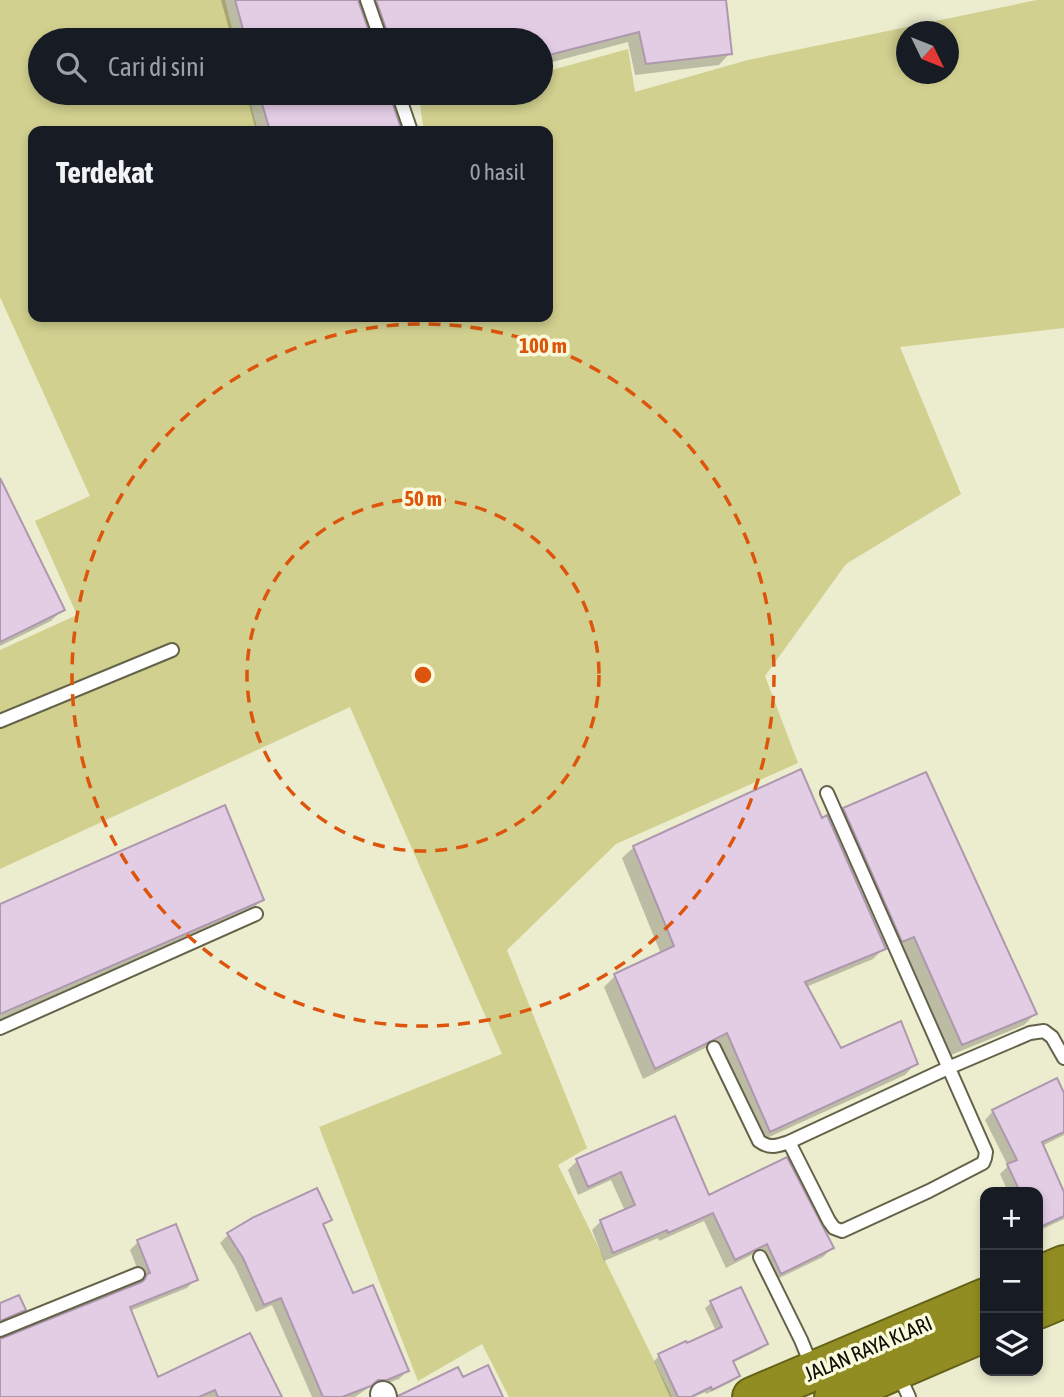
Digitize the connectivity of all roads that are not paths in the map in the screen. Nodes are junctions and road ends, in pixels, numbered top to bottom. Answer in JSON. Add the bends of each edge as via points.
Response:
{"nodes":[{"id":1,"x":367,"y":0,"type":"edge"},
{"id":2,"x":377,"y":28,"type":"edge"},
{"id":3,"x":402,"y":105,"type":"edge"},
{"id":4,"x":409,"y":126,"type":"edge"},
{"id":5,"x":172,"y":650,"type":"dead end"},
{"id":6,"x":0,"y":721,"type":"edge"},
{"id":7,"x":827,"y":793,"type":"dead end"},
{"id":8,"x":256,"y":914,"type":"dead end"},
{"id":9,"x":0,"y":1028,"type":"edge"},
{"id":10,"x":714,"y":1048,"type":"dead end"},
{"id":11,"x":1064,"y":1058,"type":"edge"},
{"id":12,"x":948,"y":1068,"type":"junction"},
{"id":13,"x":789,"y":1142,"type":"junction"},
{"id":14,"x":760,"y":1257,"type":"dead end"},
{"id":15,"x":1064,"y":1265,"type":"edge"},
{"id":16,"x":138,"y":1274,"type":"dead end"},
{"id":17,"x":1043,"y":1274,"type":"edge"},
{"id":18,"x":1064,"y":1298,"type":"edge"},
{"id":19,"x":980,"y":1301,"type":"edge"},
{"id":20,"x":1043,"y":1307,"type":"edge"},
{"id":21,"x":0,"y":1330,"type":"edge"},
{"id":22,"x":980,"y":1335,"type":"edge"},
{"id":23,"x":903,"y":1383,"type":"edge"},
{"id":24,"x":824,"y":1384,"type":"edge"},
{"id":25,"x":752,"y":1397,"type":"edge"}],
"edges":[{"from":1,"to":2,"type":"lane"},
{"from":3,"to":4,"type":"lane"},
{"from":5,"to":6,"type":"lane"},
{"from":7,"to":12,"type":"lane"},
{"from":8,"to":9,"type":"lane"},
{"from":10,"to":13,"type":"lane","via":[[759,1141],[774,1147]]},
{"from":11,"to":12,"type":"lane","via":[[1044,1031]]},
{"from":12,"to":13,"type":"lane"},
{"from":12,"to":13,"type":"lane","via":[[986,1152],[983,1163],[929,1191],[838,1230],[828,1220]]},
{"from":14,"to":24,"type":"lane"},
{"from":15,"to":17,"type":"highway"},
{"from":16,"to":21,"type":"lane"},
{"from":18,"to":20,"type":"highway"},
{"from":19,"to":24,"type":"highway","name":"JALAN RAYA KLARI"},
{"from":22,"to":23,"type":"highway","name":"JALAN RAYA KLARI"},
{"from":23,"to":24,"type":"highway","name":"JALAN RAYA KLARI"},
{"from":24,"to":25,"type":"highway","name":"JALAN RAYA KLARI"}]}
